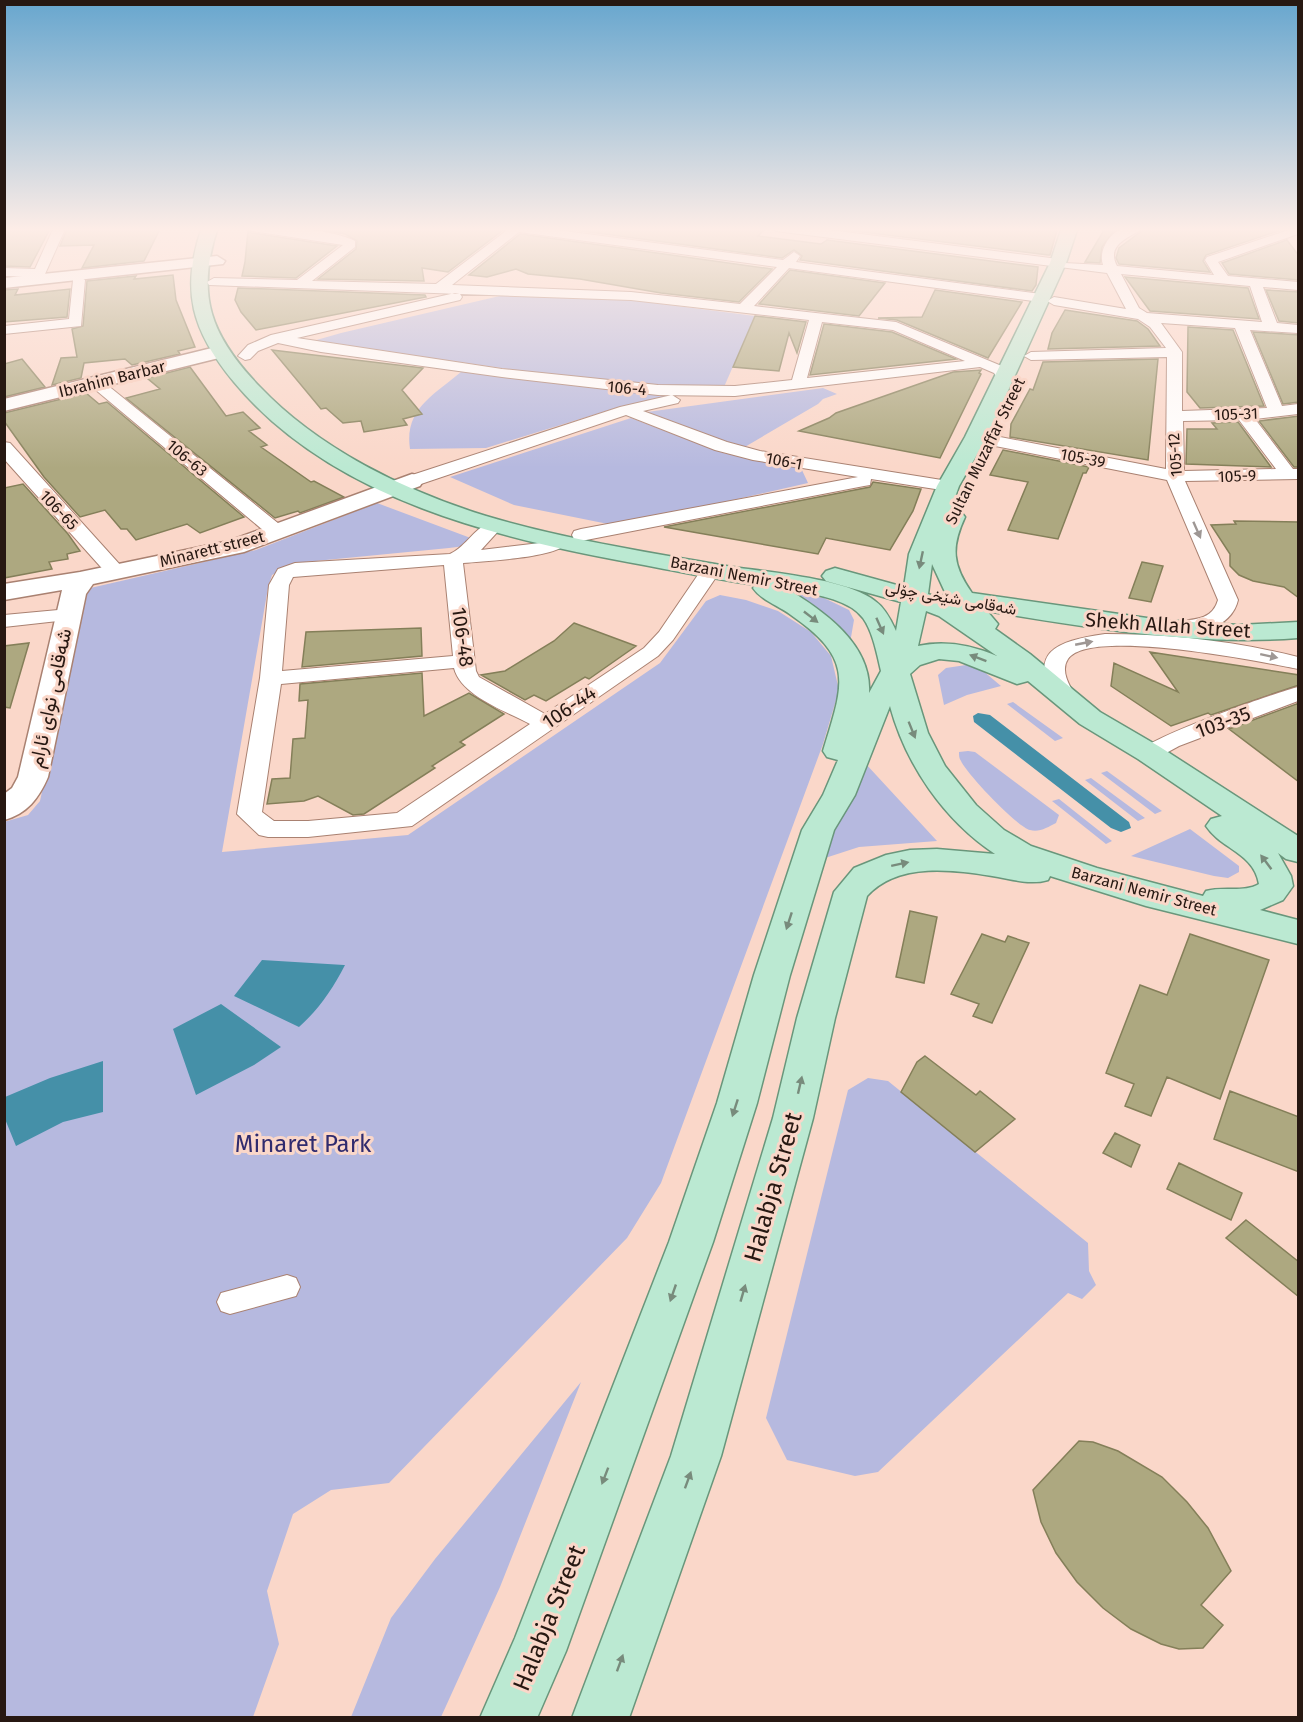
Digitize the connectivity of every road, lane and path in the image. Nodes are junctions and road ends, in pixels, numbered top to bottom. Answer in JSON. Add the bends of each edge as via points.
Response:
{"nodes":[{"id":1,"x":77,"y":307,"type":"edge"},
{"id":2,"x":200,"y":307,"type":"edge"},
{"id":3,"x":218,"y":307,"type":"edge"},
{"id":4,"x":411,"y":307,"type":"edge"},
{"id":5,"x":719,"y":307,"type":"edge"},
{"id":6,"x":745,"y":307,"type":"edge"},
{"id":7,"x":1044,"y":307,"type":"edge"},
{"id":8,"x":1046,"y":307,"type":"edge"},
{"id":9,"x":1095,"y":307,"type":"edge"},
{"id":10,"x":1133,"y":307,"type":"edge"},
{"id":11,"x":1268,"y":307,"type":"edge"},
{"id":12,"x":742,"y":310,"type":"junction"},
{"id":13,"x":1137,"y":314,"type":"junction"},
{"id":14,"x":816,"y":319,"type":"junction"},
{"id":15,"x":1242,"y":326,"type":"junction"},
{"id":16,"x":1271,"y":327,"type":"junction"},
{"id":17,"x":1299,"y":329,"type":"edge"},
{"id":18,"x":4,"y":330,"type":"edge"},
{"id":19,"x":1204,"y":338,"type":"dead end"},
{"id":20,"x":272,"y":339,"type":"junction"},
{"id":21,"x":1177,"y":347,"type":"junction"},
{"id":22,"x":243,"y":348,"type":"junction"},
{"id":23,"x":220,"y":352,"type":"junction"},
{"id":24,"x":1031,"y":356,"type":"junction"},
{"id":25,"x":980,"y":364,"type":"junction"},
{"id":26,"x":1007,"y":370,"type":"junction"},
{"id":27,"x":96,"y":383,"type":"junction"},
{"id":28,"x":798,"y":384,"type":"junction"},
{"id":29,"x":735,"y":391,"type":"junction"},
{"id":30,"x":4,"y":405,"type":"edge"},
{"id":31,"x":1299,"y":409,"type":"edge"},
{"id":32,"x":626,"y":410,"type":"junction"},
{"id":33,"x":1277,"y":412,"type":"junction"},
{"id":34,"x":1244,"y":415,"type":"junction"},
{"id":35,"x":1173,"y":416,"type":"junction"},
{"id":36,"x":990,"y":440,"type":"junction"},
{"id":37,"x":4,"y":447,"type":"edge"},
{"id":38,"x":25,"y":473,"type":"junction"},
{"id":39,"x":1175,"y":476,"type":"junction"},
{"id":40,"x":883,"y":477,"type":"junction"},
{"id":41,"x":4,"y":478,"type":"edge"},
{"id":42,"x":1292,"y":478,"type":"edge"},
{"id":43,"x":403,"y":485,"type":"junction"},
{"id":44,"x":948,"y":486,"type":"junction"},
{"id":45,"x":493,"y":527,"type":"junction"},
{"id":46,"x":277,"y":532,"type":"junction"},
{"id":47,"x":581,"y":536,"type":"junction"},
{"id":48,"x":558,"y":543,"type":"junction"},
{"id":49,"x":453,"y":559,"type":"junction"},
{"id":50,"x":946,"y":568,"type":"junction"},
{"id":51,"x":711,"y":570,"type":"junction"},
{"id":52,"x":115,"y":571,"type":"junction"},
{"id":53,"x":743,"y":576,"type":"junction"},
{"id":54,"x":84,"y":579,"type":"junction"},
{"id":55,"x":4,"y":592,"type":"edge"},
{"id":56,"x":915,"y":595,"type":"junction"},
{"id":57,"x":966,"y":611,"type":"junction"},
{"id":58,"x":1037,"y":613,"type":"joint"},
{"id":59,"x":69,"y":615,"type":"junction"},
{"id":60,"x":1087,"y":619,"type":"junction"},
{"id":61,"x":4,"y":621,"type":"edge"},
{"id":62,"x":1142,"y":626,"type":"junction"},
{"id":63,"x":1299,"y":630,"type":"edge"},
{"id":64,"x":1236,"y":642,"type":"junction"},
{"id":65,"x":464,"y":661,"type":"junction"},
{"id":66,"x":1299,"y":663,"type":"edge"},
{"id":67,"x":898,"y":667,"type":"junction"},
{"id":68,"x":271,"y":678,"type":"junction"},
{"id":69,"x":1299,"y":694,"type":"edge"},
{"id":70,"x":1079,"y":710,"type":"junction"},
{"id":71,"x":546,"y":723,"type":"junction"},
{"id":72,"x":1149,"y":753,"type":"junction"},
{"id":73,"x":4,"y":810,"type":"edge"},
{"id":74,"x":818,"y":830,"type":"junction"},
{"id":75,"x":1299,"y":851,"type":"edge"},
{"id":76,"x":1093,"y":880,"type":"junction"},
{"id":77,"x":1166,"y":897,"type":"junction"},
{"id":78,"x":1299,"y":932,"type":"edge"},
{"id":79,"x":287,"y":1287,"type":"dead end"},
{"id":80,"x":230,"y":1302,"type":"dead end"},
{"id":81,"x":508,"y":1718,"type":"edge"},
{"id":82,"x":600,"y":1718,"type":"edge"}],
"edges":[{"from":1,"to":18,"type":"street","via":[[76,323]]},
{"from":2,"to":23,"type":"main road","name":"Barzani Nemir Street"},
{"from":3,"to":22,"type":"main road","name":"Barzani Nemir Street"},
{"from":4,"to":20,"type":"street"},
{"from":5,"to":12,"type":"street"},
{"from":6,"to":12,"type":"street"},
{"from":7,"to":26,"type":"main road","name":"Sultan Muzaffar Street"},
{"from":8,"to":24,"type":"main road","name":"Sultan Muzaffar Street"},
{"from":9,"to":13,"type":"street"},
{"from":10,"to":13,"type":"street"},
{"from":11,"to":16,"type":"street"},
{"from":12,"to":14,"type":"street"},
{"from":13,"to":15,"type":"street","via":[[1190,315]]},
{"from":13,"to":21,"type":"street","via":[[1155,324]]},
{"from":14,"to":25,"type":"street","via":[[896,326]]},
{"from":14,"to":28,"type":"street"},
{"from":15,"to":16,"type":"street"},
{"from":15,"to":19,"type":"street"},
{"from":15,"to":33,"type":"street"},
{"from":16,"to":17,"type":"street"},
{"from":20,"to":22,"type":"street"},
{"from":20,"to":29,"type":"street","name":"106-4","via":[[583,384]]},
{"from":21,"to":24,"type":"street"},
{"from":21,"to":35,"type":"street","name":"105-12"},
{"from":22,"to":43,"type":"main road","name":"Barzani Nemir Street","via":[[290,410]]},
{"from":23,"to":27,"type":"street","name":"Ibrahim Barbar"},
{"from":23,"to":43,"type":"main road","name":"Barzani Nemir Street","via":[[273,413],[307,439],[350,465]]},
{"from":24,"to":36,"type":"main road","name":"Sultan Muzaffar Street"},
{"from":25,"to":26,"type":"street"},
{"from":25,"to":28,"type":"street","name":"106-4"},
{"from":26,"to":44,"type":"main road","name":"Sultan Muzaffar Street"},
{"from":27,"to":30,"type":"street","name":"Ibrahim Barbar"},
{"from":27,"to":46,"type":"street","name":"106-63"},
{"from":28,"to":29,"type":"street","name":"106-4"},
{"from":29,"to":32,"type":"street"},
{"from":31,"to":33,"type":"street","name":"105-31"},
{"from":32,"to":40,"type":"street","name":"106-1","via":[[721,446]]},
{"from":32,"to":43,"type":"street"},
{"from":33,"to":34,"type":"street","name":"105-31"},
{"from":34,"to":35,"type":"street","name":"105-31"},
{"from":34,"to":42,"type":"street"},
{"from":35,"to":39,"type":"street","name":"105-12"},
{"from":36,"to":39,"type":"street","name":"105-39"},
{"from":36,"to":50,"type":"main road","name":"Sultan Muzaffar Street","via":[[964,487],[943,541]]},
{"from":37,"to":38,"type":"street","name":"106-65"},
{"from":38,"to":41,"type":"street"},
{"from":38,"to":52,"type":"street","name":"106-65"},
{"from":39,"to":42,"type":"street","name":"105-9"},
{"from":39,"to":62,"type":"street","name":"105-12","one_way":true,"via":[[1225,593],[1227,607],[1217,618],[1198,626]]},
{"from":40,"to":44,"type":"street","name":"106-1"},
{"from":40,"to":47,"type":"street"},
{"from":43,"to":45,"type":"main road","name":"Barzani Nemir Street","via":[[445,510]]},
{"from":43,"to":46,"type":"street","name":"Minarett street"},
{"from":43,"to":47,"type":"main road","name":"Barzani Nemir Street"},
{"from":44,"to":56,"type":"main road","name":"Sultan Muzaffar Street","one_way":true,"via":[[921,554]]},
{"from":45,"to":48,"type":"main road","name":"Barzani Nemir Street"},
{"from":45,"to":49,"type":"street","via":[[469,553]]},
{"from":46,"to":52,"type":"street","name":"Minarett street","via":[[235,547]]},
{"from":47,"to":56,"type":"main road","name":"Barzani Nemir Street","via":[[858,581]]},
{"from":48,"to":49,"type":"street"},
{"from":48,"to":51,"type":"main road","name":"Barzani Nemir Street"},
{"from":49,"to":65,"type":"street","name":"106-48"},
{"from":49,"to":68,"type":"street","via":[[304,568],[285,573],[279,585]]},
{"from":50,"to":57,"type":"main road","name":"Sultan Muzaffar Street"},
{"from":50,"to":60,"type":"main road","via":[[996,590]]},
{"from":51,"to":53,"type":"main road","name":"Barzani Nemir Street"},
{"from":51,"to":71,"type":"street","name":"106-44","via":[[651,652]]},
{"from":52,"to":54,"type":"street","name":"Minarett street"},
{"from":53,"to":67,"type":"main road","name":"Barzani Nemir Street","one_way":true,"via":[[834,594],[869,608]]},
{"from":53,"to":74,"type":"main road","one_way":true,"via":[[820,624],[844,652],[854,672],[854,696]]},
{"from":54,"to":55,"type":"street","name":"Minarett street"},
{"from":54,"to":59,"type":"street","name":"شەقامی نوای ئارام","via":[[73,593]]},
{"from":56,"to":57,"type":"main road","name":"Barzani Nemir Street"},
{"from":56,"to":67,"type":"main road","name":"Sultan Muzaffar Street"},
{"from":57,"to":58,"type":"main road","name":"شەقامی شێخی چۆلی"},
{"from":57,"to":67,"type":"main road","name":"شەقامی شێخی چۆلی","via":[[933,630]]},
{"from":57,"to":70,"type":"main road","name":"Barzani Nemir Street"},
{"from":58,"to":60,"type":"main road","name":"Shekh Allah Street"},
{"from":59,"to":61,"type":"street"},
{"from":59,"to":73,"type":"street","name":"شەقامی نوای ئارام","via":[[33,777],[25,794]]},
{"from":60,"to":62,"type":"main road","name":"Shekh Allah Street"},
{"from":62,"to":64,"type":"main road","name":"Shekh Allah Street"},
{"from":63,"to":64,"type":"main road","name":"Shekh Allah Street"},
{"from":64,"to":66,"type":"street","one_way":true},
{"from":70,"to":64,"type":"street","one_way":true,"via":[[1057,684],[1054,670],[1062,652],[1073,645],[1106,640]]},
{"from":65,"to":68,"type":"street"},
{"from":65,"to":71,"type":"street","name":"106-48","via":[[470,681],[479,688]]},
{"from":70,"to":67,"type":"main road","one_way":true,"via":[[978,657],[962,653],[915,656]]},
{"from":67,"to":74,"type":"main road","name":"Halabja Street","via":[[876,707],[839,795]]},
{"from":67,"to":76,"type":"main road","name":"Barzani Nemir Street","one_way":true,"via":[[903,706],[923,754],[965,812],[1010,849]]},
{"from":68,"to":71,"type":"street","name":"106-44","via":[[249,814],[268,829],[403,820]]},
{"from":69,"to":72,"type":"street","name":"103-35","via":[[1171,741]]},
{"from":70,"to":72,"type":"main road","name":"Barzani Nemir Street"},
{"from":77,"to":70,"type":"main road","one_way":true,"via":[[1258,899],[1269,895],[1275,881],[1256,850],[1150,775]]},
{"from":72,"to":75,"type":"main road","name":"Barzani Nemir Street"},
{"from":74,"to":81,"type":"main road","name":"Halabja Street","one_way":true,"via":[[737,1103],[691,1242],[543,1641]]},
{"from":76,"to":77,"type":"main road","name":"Barzani Nemir Street"},
{"from":82,"to":76,"type":"main road","name":"Halabja Street","one_way":true,"via":[[696,1456],[793,1118],[851,892],[861,878],[898,864],[950,859]]},
{"from":77,"to":78,"type":"main road","name":"Barzani Nemir Street"},
{"from":79,"to":80,"type":"street"}]}
